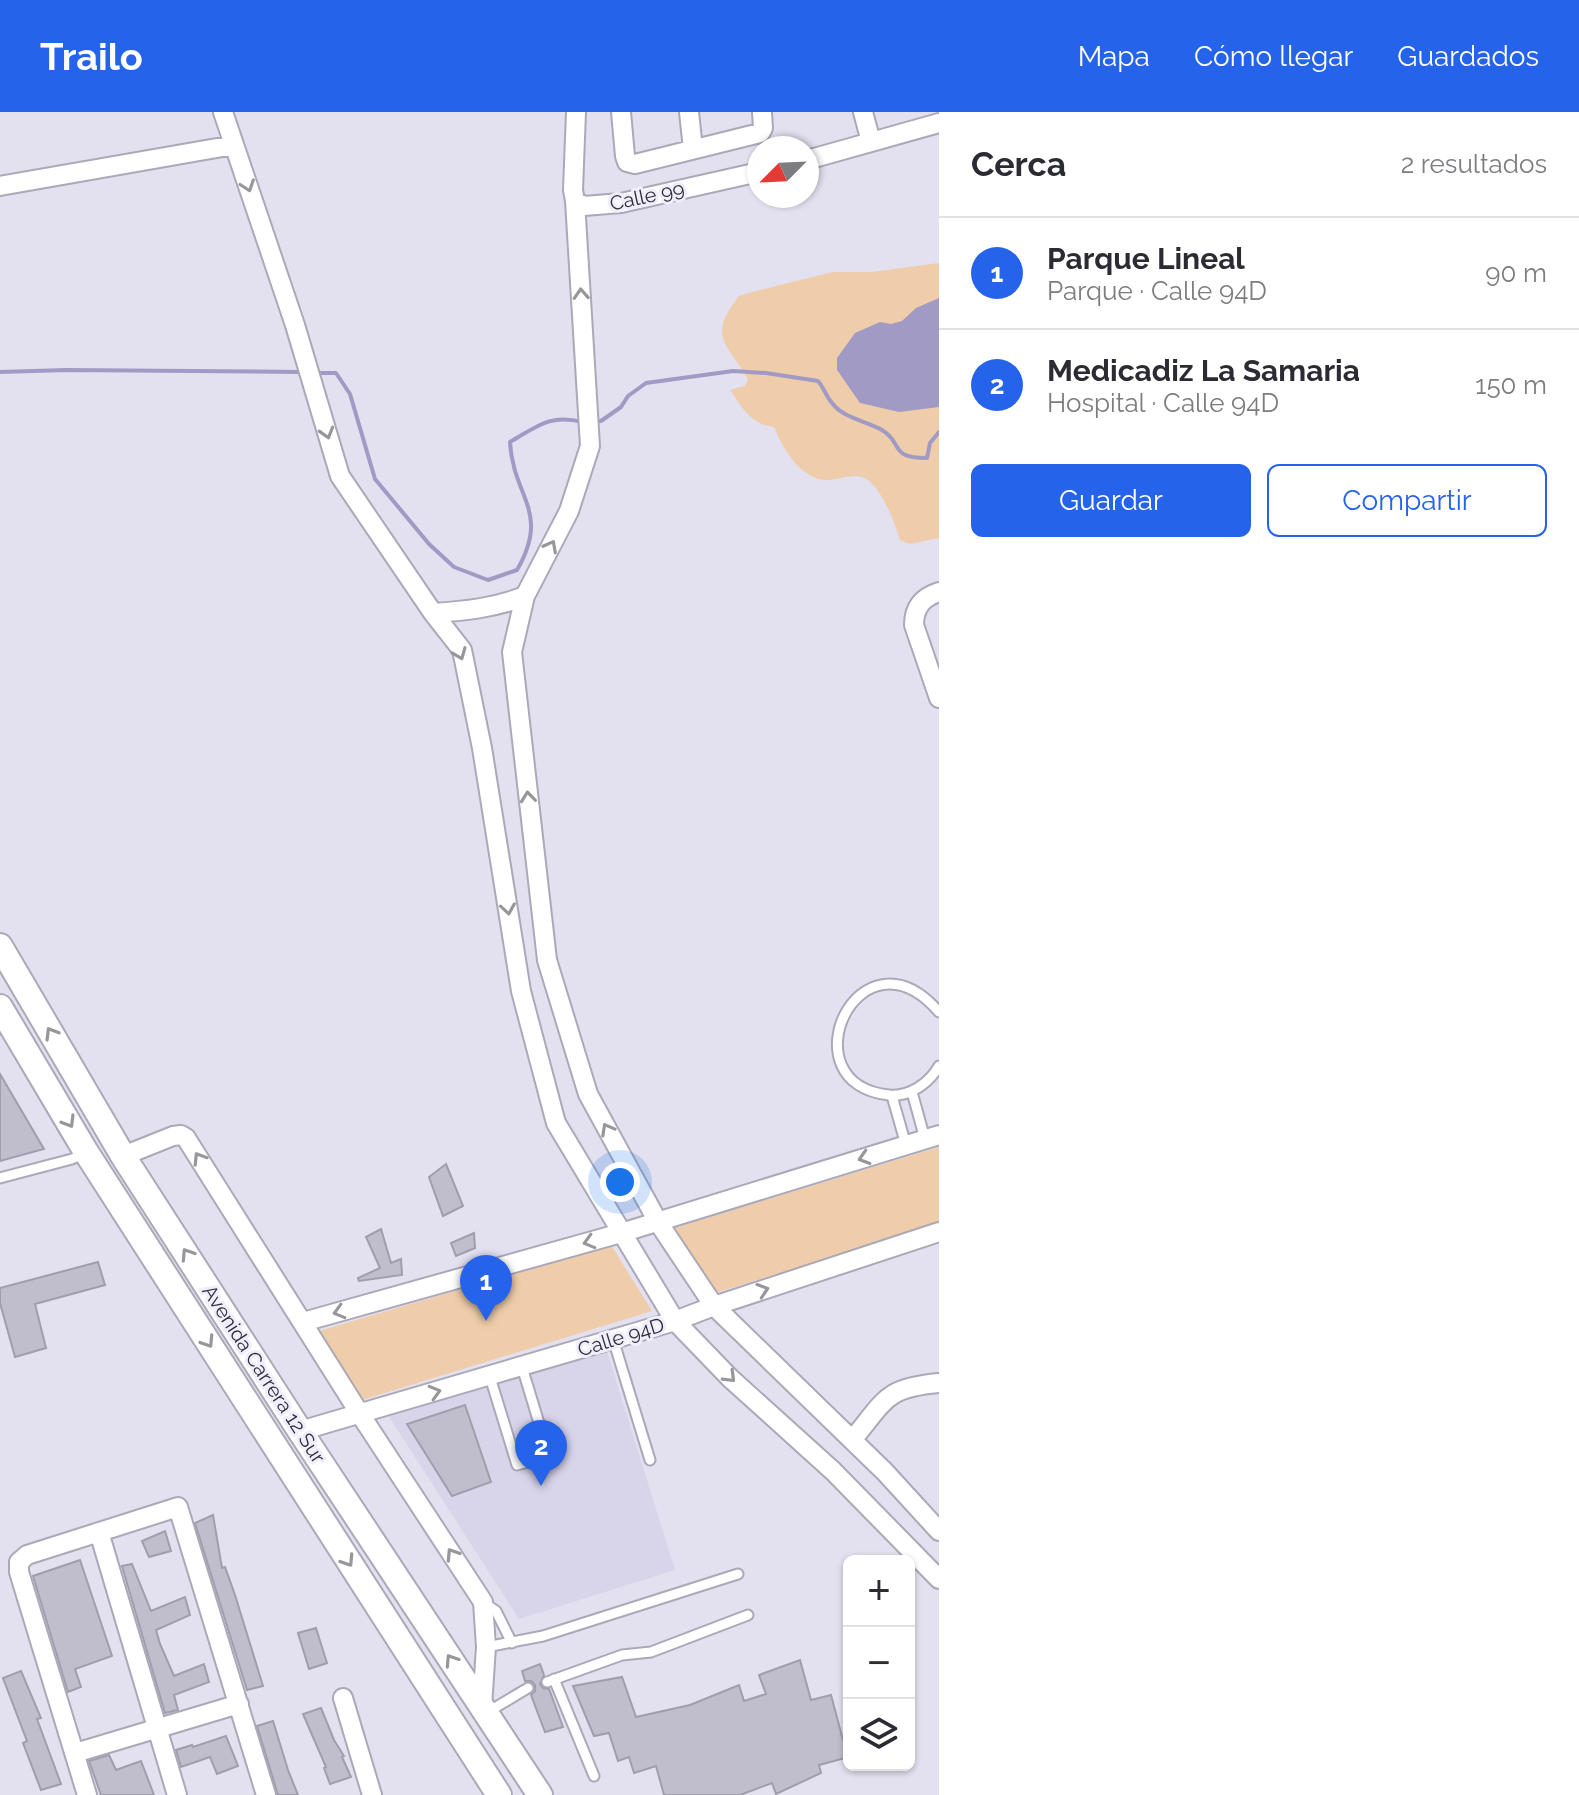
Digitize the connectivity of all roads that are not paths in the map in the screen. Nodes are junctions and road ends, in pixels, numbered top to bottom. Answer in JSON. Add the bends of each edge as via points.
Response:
{"nodes":[{"id":1,"x":223,"y":112,"type":"edge"},
{"id":2,"x":576,"y":112,"type":"edge"},
{"id":3,"x":621,"y":112,"type":"edge"},
{"id":4,"x":689,"y":112,"type":"edge"},
{"id":5,"x":762,"y":112,"type":"edge"},
{"id":6,"x":863,"y":112,"type":"edge"},
{"id":7,"x":939,"y":123,"type":"edge"},
{"id":8,"x":871,"y":142,"type":"junction"},
{"id":9,"x":234,"y":145,"type":"junction"},
{"id":10,"x":693,"y":149,"type":"junction"},
{"id":11,"x":819,"y":157,"type":"edge"},
{"id":12,"x":747,"y":175,"type":"edge"},
{"id":13,"x":0,"y":186,"type":"edge"},
{"id":14,"x":575,"y":201,"type":"junction"},
{"id":15,"x":939,"y":592,"type":"edge"},
{"id":16,"x":525,"y":596,"type":"junction"},
{"id":17,"x":433,"y":613,"type":"junction"},
{"id":18,"x":939,"y":698,"type":"edge"},
{"id":19,"x":0,"y":946,"type":"edge"},
{"id":20,"x":0,"y":1007,"type":"edge"},
{"id":21,"x":939,"y":1012,"type":"edge"},
{"id":22,"x":939,"y":1066,"type":"edge"},
{"id":23,"x":912,"y":1092,"type":"junction"},
{"id":24,"x":892,"y":1096,"type":"junction"},
{"id":25,"x":932,"y":1137,"type":"edge"},
{"id":26,"x":906,"y":1145,"type":"junction"},
{"id":27,"x":86,"y":1152,"type":"junction"},
{"id":28,"x":123,"y":1156,"type":"junction"},
{"id":29,"x":0,"y":1178,"type":"edge"},
{"id":30,"x":658,"y":1222,"type":"junction"},
{"id":31,"x":939,"y":1232,"type":"edge"},
{"id":32,"x":621,"y":1233,"type":"junction"},
{"id":33,"x":714,"y":1306,"type":"junction"},
{"id":34,"x":675,"y":1321,"type":"junction"},
{"id":35,"x":303,"y":1322,"type":"junction"},
{"id":36,"x":613,"y":1339,"type":"junction"},
{"id":37,"x":522,"y":1367,"type":"junction"},
{"id":38,"x":490,"y":1377,"type":"junction"},
{"id":39,"x":939,"y":1383,"type":"edge"},
{"id":40,"x":360,"y":1414,"type":"junction"},
{"id":41,"x":300,"y":1431,"type":"junction"},
{"id":42,"x":852,"y":1440,"type":"junction"},
{"id":43,"x":650,"y":1460,"type":"dead end"},
{"id":44,"x":939,"y":1531,"type":"edge"},
{"id":45,"x":99,"y":1532,"type":"junction"},
{"id":46,"x":738,"y":1574,"type":"dead end"},
{"id":47,"x":939,"y":1579,"type":"edge"},
{"id":48,"x":483,"y":1602,"type":"junction"},
{"id":49,"x":748,"y":1615,"type":"dead end"},
{"id":50,"x":512,"y":1643,"type":"junction"},
{"id":51,"x":486,"y":1647,"type":"junction"},
{"id":52,"x":528,"y":1688,"type":"dead end"},
{"id":53,"x":343,"y":1698,"type":"dead end"},
{"id":54,"x":239,"y":1704,"type":"junction"},
{"id":55,"x":484,"y":1710,"type":"junction"},
{"id":56,"x":158,"y":1728,"type":"junction"},
{"id":57,"x":75,"y":1753,"type":"junction"},
{"id":58,"x":594,"y":1776,"type":"dead end"},
{"id":59,"x":87,"y":1795,"type":"edge"},
{"id":60,"x":177,"y":1795,"type":"edge"},
{"id":61,"x":266,"y":1795,"type":"edge"},
{"id":62,"x":372,"y":1795,"type":"edge"},
{"id":63,"x":499,"y":1795,"type":"edge"},
{"id":64,"x":540,"y":1795,"type":"edge"}],
"edges":[{"from":1,"to":9,"type":"street"},
{"from":2,"to":14,"type":"street"},
{"from":3,"to":10,"type":"street","via":[[627,162]]},
{"from":4,"to":10,"type":"street"},
{"from":5,"to":10,"type":"street","via":[[760,133]]},
{"from":6,"to":8,"type":"street"},
{"from":7,"to":8,"type":"street"},
{"from":8,"to":11,"type":"street"},
{"from":9,"to":13,"type":"street"},
{"from":9,"to":17,"type":"street","one_way":true,"via":[[340,476]]},
{"from":12,"to":14,"type":"street","name":"Calle 99","via":[[621,203],[584,206]]},
{"from":16,"to":14,"type":"street","one_way":true,"via":[[569,511],[590,446]]},
{"from":15,"to":18,"type":"street","via":[[920,603],[914,614]]},
{"from":16,"to":17,"type":"street","via":[[488,608]]},
{"from":30,"to":16,"type":"street","one_way":true,"via":[[588,1094],[547,960],[512,652]]},
{"from":17,"to":32,"type":"street","one_way":true,"via":[[462,650],[521,991],[556,1123]]},
{"from":28,"to":19,"type":"street","name":"Avenida Carrera 12 Sur","one_way":true},
{"from":20,"to":27,"type":"street","name":"Avenida Carrera 12 Sur","one_way":true},
{"from":21,"to":24,"type":"lane","via":[[925,996],[903,986],[881,985],[859,994],[844,1011],[836,1034],[839,1057],[850,1077],[869,1091]]},
{"from":22,"to":23,"type":"lane"},
{"from":23,"to":24,"type":"lane"},
{"from":23,"to":25,"type":"lane"},
{"from":24,"to":26,"type":"lane"},
{"from":25,"to":26,"type":"street"},
{"from":26,"to":30,"type":"street","one_way":true},
{"from":27,"to":29,"type":"lane"},
{"from":27,"to":63,"type":"street","name":"Avenida Carrera 12 Sur","one_way":true},
{"from":35,"to":28,"type":"street","one_way":true,"via":[[186,1138],[173,1136]]},
{"from":41,"to":28,"type":"street","name":"Avenida Carrera 12 Sur","one_way":true},
{"from":30,"to":32,"type":"street"},
{"from":30,"to":33,"type":"street"},
{"from":33,"to":31,"type":"street","name":"Calle 94D","one_way":true},
{"from":32,"to":34,"type":"street"},
{"from":32,"to":35,"type":"street","one_way":true},
{"from":33,"to":34,"type":"street","name":"Calle 94D"},
{"from":33,"to":42,"type":"street"},
{"from":34,"to":36,"type":"street","name":"Calle 94D"},
{"from":34,"to":47,"type":"street","one_way":true},
{"from":35,"to":40,"type":"street"},
{"from":36,"to":37,"type":"street","name":"Calle 94D"},
{"from":36,"to":43,"type":"lane"},
{"from":37,"to":38,"type":"street","name":"Calle 94D"},
{"from":37,"to":38,"type":"lane","via":[[549,1456],[517,1465]]},
{"from":40,"to":38,"type":"street","name":"Calle 94D","one_way":true},
{"from":39,"to":42,"type":"street","via":[[900,1389],[883,1400]]},
{"from":40,"to":41,"type":"street","name":"Calle 94D"},
{"from":48,"to":40,"type":"street","one_way":true},
{"from":55,"to":41,"type":"street","name":"Avenida Carrera 12 Sur","one_way":true},
{"from":42,"to":44,"type":"street"},
{"from":45,"to":54,"type":"street","via":[[178,1507]]},
{"from":45,"to":56,"type":"street"},
{"from":45,"to":57,"type":"street","via":[[19,1562]]},
{"from":46,"to":50,"type":"lane"},
{"from":48,"to":50,"type":"lane","via":[[496,1611]]},
{"from":48,"to":51,"type":"street"},
{"from":49,"to":58,"type":"lane","via":[[651,1652],[622,1655],[550,1680]]},
{"from":50,"to":51,"type":"lane"},
{"from":51,"to":55,"type":"street"},
{"from":52,"to":55,"type":"lane"},
{"from":53,"to":62,"type":"street"},
{"from":54,"to":56,"type":"street"},
{"from":54,"to":61,"type":"street"},
{"from":55,"to":64,"type":"street","name":"Avenida Carrera 12 Sur"},
{"from":56,"to":57,"type":"street"},
{"from":56,"to":60,"type":"street"},
{"from":57,"to":59,"type":"street"}]}
